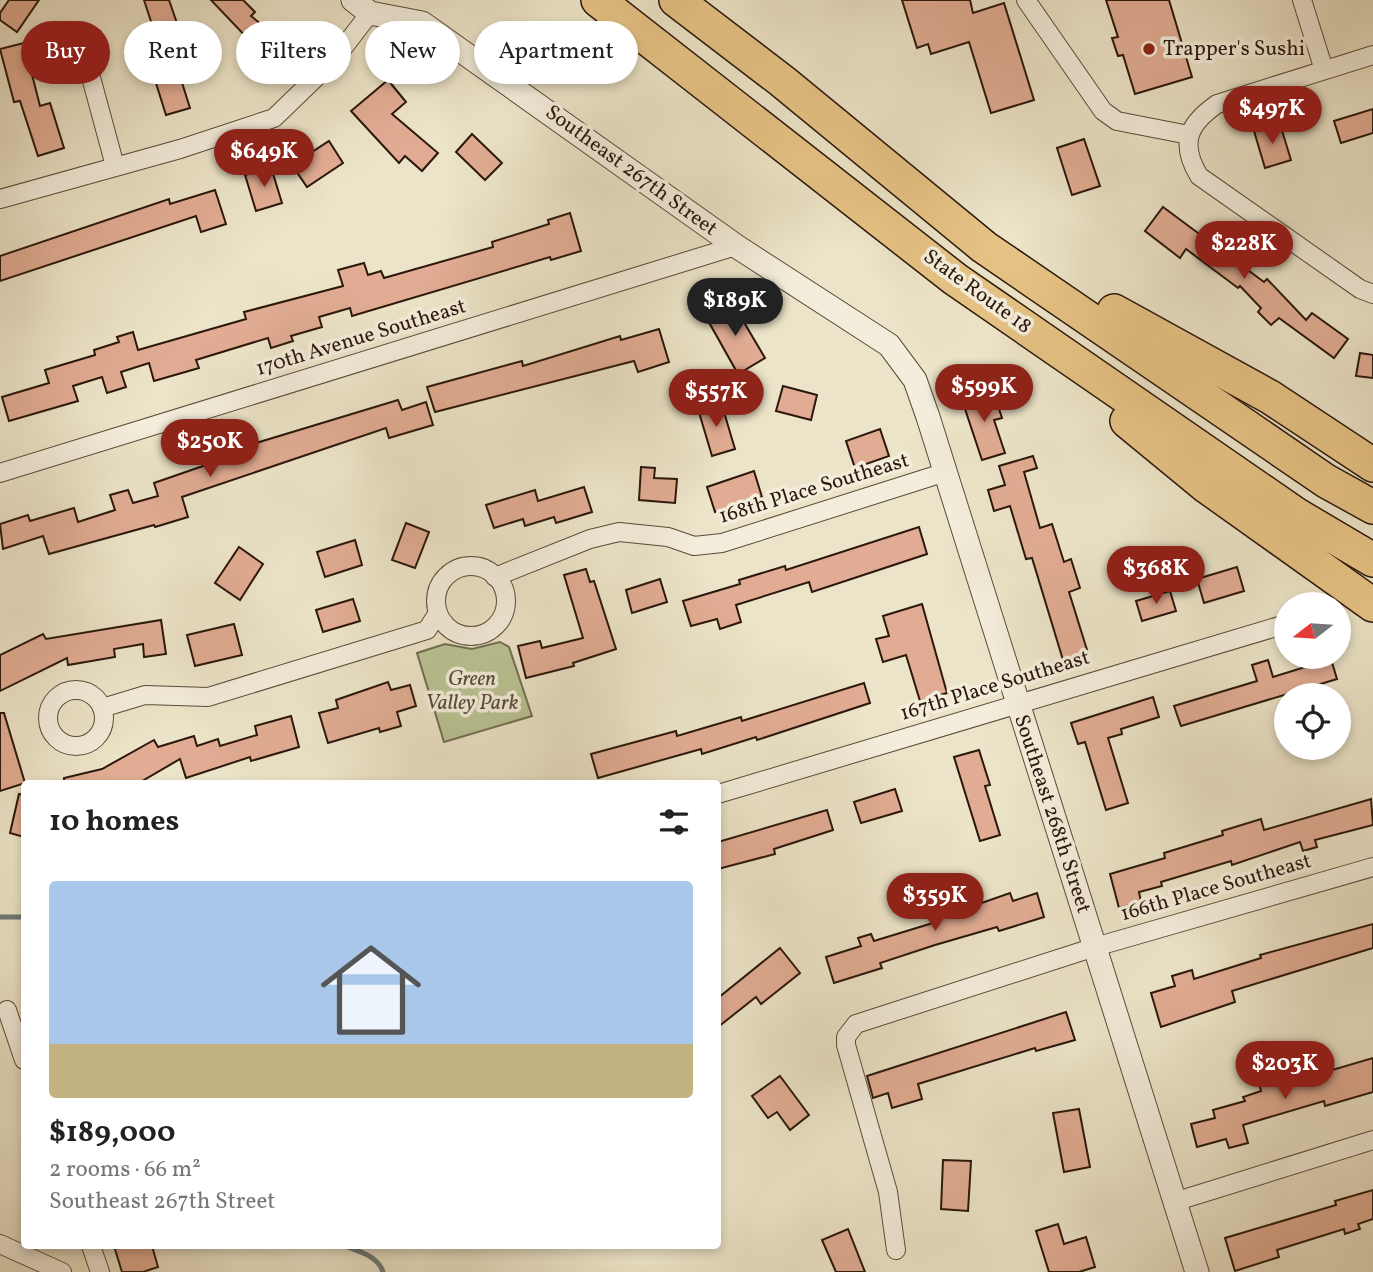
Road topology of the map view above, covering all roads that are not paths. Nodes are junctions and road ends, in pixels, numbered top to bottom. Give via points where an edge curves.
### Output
1 (598, 0) edge
2 (676, 0) edge
3 (690, 0) edge
4 (1027, 0) edge
5 (1302, 0) edge
6 (361, 6) edge
7 (1373, 55) edge
8 (1324, 70) junction
9 (93, 84) edge
10 (1189, 135) junction
11 (115, 166) junction
12 (0, 199) edge
13 (736, 246) junction
14 (955, 279) junction
15 (1373, 294) edge
16 (902, 359) joint
17 (1373, 465) edge
18 (946, 472) junction
19 (0, 473) edge
20 (1373, 507) edge
21 (1373, 560) edge
22 (495, 577) junction
23 (1373, 605) edge
24 (438, 613) junction
25 (1274, 627) edge
26 (1016, 702) junction
27 (102, 708) dead end
28 (721, 793) edge
29 (1373, 867) edge
30 (1095, 947) junction
31 (7, 1010) dead end
32 (21, 1050) edge
33 (1373, 1140) edge
34 (1174, 1202) junction
35 (0, 1244) edge
36 (92, 1249) edge
37 (896, 1250) dead end
38 (62, 1272) edge
39 (100, 1272) edge
40 (1197, 1272) edge

1 - 14 highway, State Route 18
2 - 20 highway, State Route 18 via 782,80 984,247 1326,481
3 - 17 highway via 828,89 938,184 1128,321 1270,397
4 - 10 street via 1103,111 1117,121
5 - 8 street
6 - 11 street via 333,61 274,118
6 - 13 street, Southeast 267th Street via 422,23
7 - 8 street
8 - 10 street via 1217,104 1198,118
9 - 11 street
10 - 15 street via 1192,164 1199,176
11 - 12 street
13 - 16 street, Southeast 267th Street via 865,328
13 - 19 street, 170th Avenue Southeast
14 - 21 highway, State Route 18 via 1297,515
14 - 23 highway via 1206,486
16 - 18 street, Southeast 268th Street via 915,380
18 - 22 street, 168th Place Southeast via 722,543 694,546 668,537 619,532 590,538
18 - 26 street, Southeast 268th Street
22 - 24 street via 475,567 452,572 438,590
22 - 24 street via 505,597 501,619 494,627 473,636 462,635 452,631
24 - 27 street via 427,630 248,686 208,697 145,695
25 - 26 street, 167th Place Southeast
26 - 28 street, 167th Place Southeast
26 - 30 street, Southeast 268th Street
29 - 30 street, 166th Place Southeast
30 - 34 street, Southeast 268th Street
30 - 37 street, 166th Place Southeast via 856,1024 846,1037 888,1192
31 - 32 street
33 - 34 street
34 - 40 street, Southeast 268th Street
35 - 38 street
36 - 39 street

